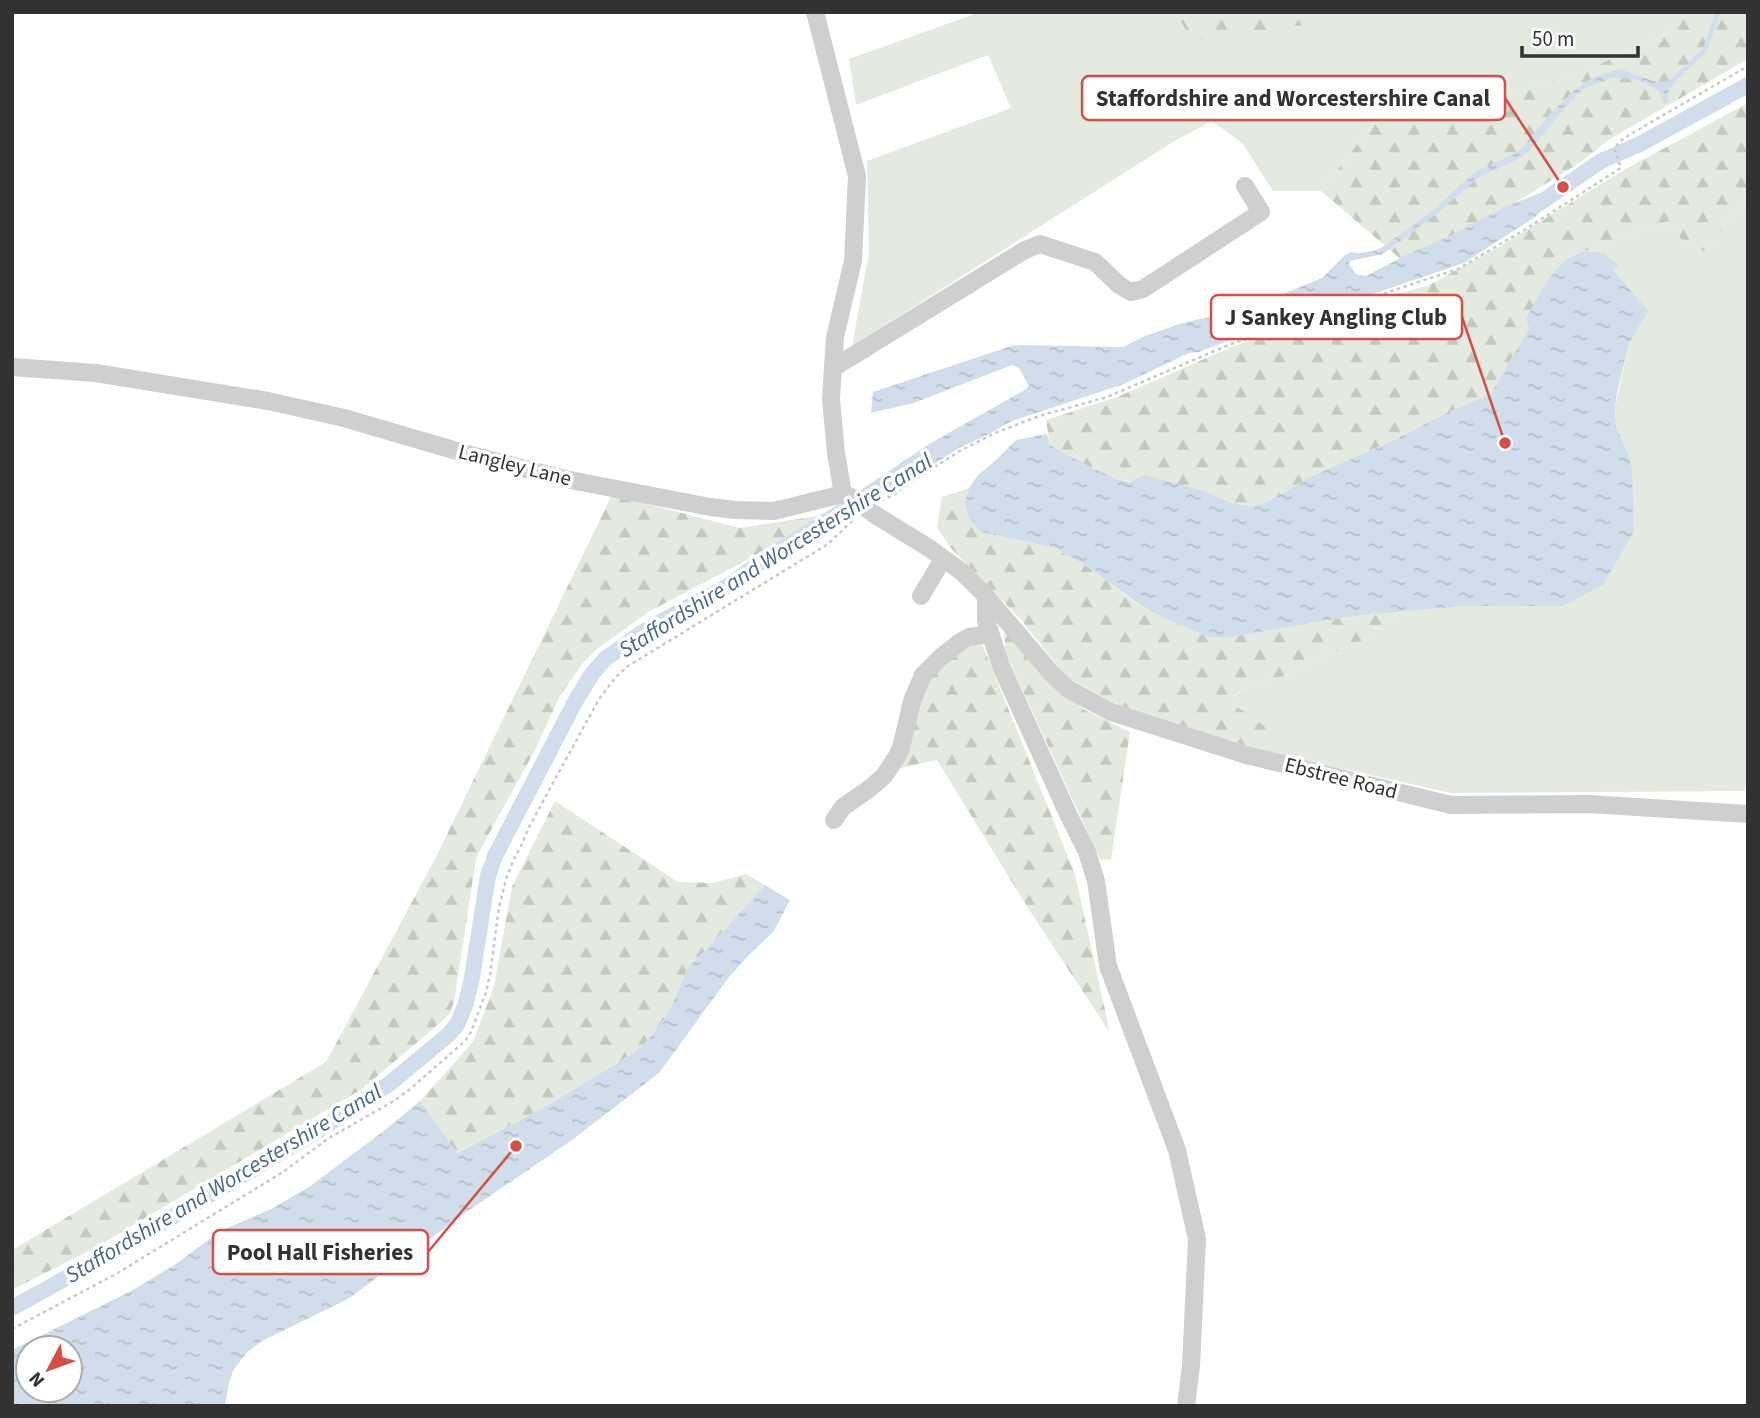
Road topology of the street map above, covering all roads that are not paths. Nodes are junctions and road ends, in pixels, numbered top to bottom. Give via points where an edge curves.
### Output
1 (815, 12) edge
2 (1245, 186) dead end
3 (12, 367) edge
4 (833, 368) junction
5 (846, 495) junction
6 (943, 559) junction
7 (921, 596) dead end
8 (986, 598) junction
9 (990, 634) junction
10 (1748, 814) edge
11 (834, 820) dead end
12 (1186, 1406) edge

1 - 4 street via 857,176 853,261 835,337
2 - 4 street via 1261,212 1143,289 1131,292 1095,262 1040,244
3 - 5 street, Langley Lane via 96,373 268,401 565,479 710,507 774,511
4 - 5 street via 836,453
5 - 6 street, bridge via 876,508
6 - 7 street
6 - 8 street
8 - 9 street
8 - 10 street, Ebstree Road via 1068,689 1111,712 1246,755 1451,806 1589,804
9 - 11 street via 969,636 923,676 896,758 884,776 843,807
9 - 12 street via 1000,666 1087,852 1096,881 1108,966 1177,1150 1197,1239

